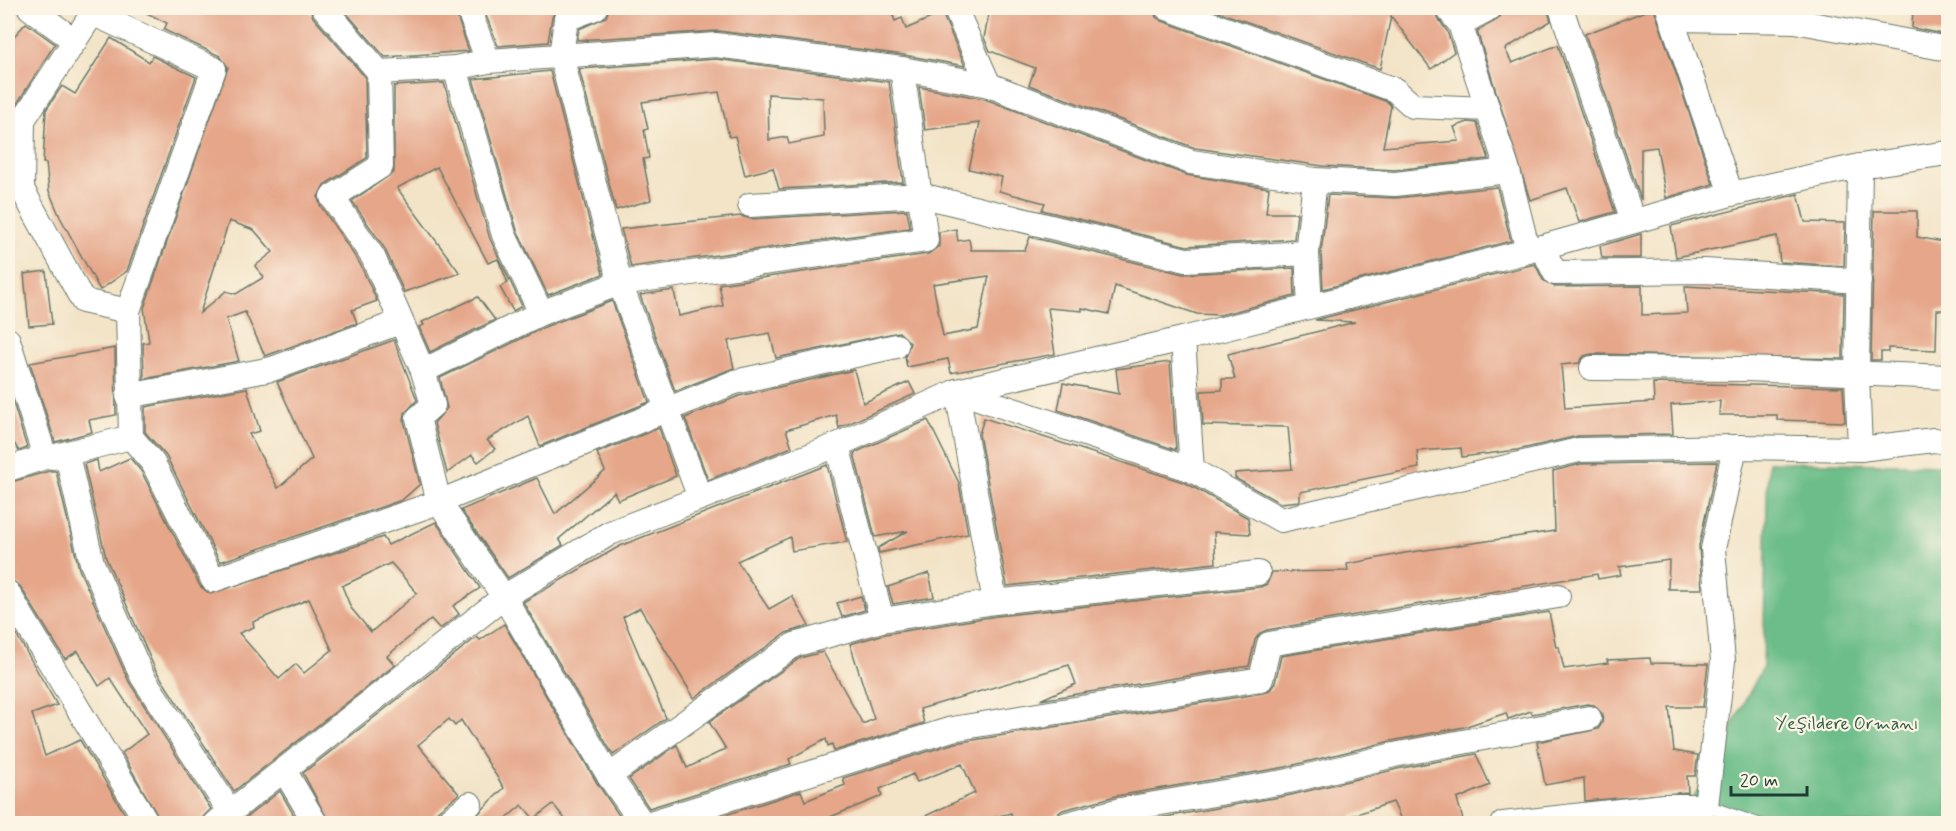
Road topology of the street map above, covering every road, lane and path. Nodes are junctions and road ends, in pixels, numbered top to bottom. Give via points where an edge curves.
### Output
1 (30, 8) edge
2 (324, 8) edge
3 (468, 8) edge
4 (595, 8) edge
5 (955, 8) edge
6 (1167, 8) edge
7 (1490, 8) edge
8 (1561, 8) edge
9 (94, 10) edge
10 (1670, 13) edge
11 (1454, 16) edge
12 (75, 41) junction
13 (1948, 49) edge
14 (561, 56) junction
15 (488, 61) junction
16 (454, 68) junction
17 (902, 69) junction
18 (379, 72) junction
19 (989, 85) junction
20 (1488, 109) junction
21 (1948, 153) edge
22 (1860, 166) junction
23 (1508, 171) junction
24 (1315, 180) junction
25 (15, 186) edge
26 (1731, 194) junction
27 (920, 195) junction
28 (750, 205) dead end
29 (1633, 221) junction
30 (1535, 249) junction
31 (1307, 253) junction
32 (1858, 281) junction
33 (620, 283) junction
34 (1310, 306) junction
35 (128, 311) junction
36 (542, 313) junction
37 (400, 322) junction
38 (1183, 339) junction
39 (8, 340) edge
40 (896, 346) dead end
41 (1592, 368) dead end
42 (423, 371) junction
43 (1857, 375) junction
44 (1948, 377) edge
45 (957, 391) junction
46 (128, 396) junction
47 (666, 408) junction
48 (131, 437) junction
49 (1948, 442) edge
50 (837, 445) junction
51 (1735, 447) junction
52 (1860, 449) junction
53 (56, 456) junction
54 (8, 469) edge
55 (1192, 470) junction
56 (700, 498) junction
57 (439, 502) junction
58 (1258, 573) dead end
59 (8, 593) edge
60 (1558, 596) dead end
61 (504, 597) junction
62 (995, 602) junction
63 (882, 620) junction
64 (1589, 718) dead end
65 (284, 770) junction
66 (609, 776) junction
67 (470, 804) dead end
68 (1706, 806) junction
69 (1663, 815) edge
70 (223, 818) edge
71 (1506, 823) edge
72 (148, 824) edge
73 (316, 824) edge
74 (444, 824) edge
75 (645, 824) edge
76 (1067, 824) edge
77 (1758, 824) edge

1 - 12 street
2 - 18 street
3 - 15 street
4 - 14 street via 566,18
5 - 19 street
6 - 20 street via 1395,90 1413,105
7 - 11 street
8 - 29 street
9 - 12 street
9 - 35 street via 214,69
10 - 13 street via 1795,21
10 - 26 street
11 - 20 street
12 - 25 street via 23,120
14 - 15 street
14 - 17 street via 716,45
14 - 33 street
15 - 16 street
16 - 18 street
16 - 36 street via 504,235
17 - 19 street
17 - 27 street
18 - 37 street via 381,166 332,197 373,257
19 - 24 street via 1191,162
20 - 23 street
21 - 22 street
22 - 26 street
22 - 32 street
23 - 24 street via 1395,184
23 - 30 street
24 - 31 street
25 - 35 street via 83,301
26 - 29 street
27 - 28 street
27 - 31 street via 1186,260
27 - 33 street via 926,240
29 - 30 street
30 - 32 street via 1555,273 1705,271
30 - 34 street
31 - 34 street
32 - 43 street
33 - 36 street
33 - 47 street
34 - 38 street
35 - 46 street
36 - 42 street
37 - 42 street
37 - 46 street via 272,369
38 - 45 street
38 - 55 street
39 - 53 street
40 - 47 street via 735,382
41 - 43 street via 1746,369
42 - 57 street via 433,405 418,418
43 - 44 street
43 - 52 street
45 - 50 street
45 - 55 street
45 - 62 street
46 - 48 street
47 - 56 street
47 - 57 street
48 - 53 street
48 - 57 street via 153,463 213,580
49 - 52 street via 1934,440
50 - 56 street
50 - 63 street
51 - 52 street
51 - 55 street via 1579,450 1281,520
51 - 68 street via 1713,549 1723,661
53 - 54 street
53 - 70 street via 92,563 142,676
56 - 61 street via 610,533
57 - 61 street
58 - 62 street
59 - 72 street
60 - 75 street via 1269,644 1261,679 952,729
61 - 65 street
61 - 66 street
62 - 63 street
63 - 66 street via 794,645
64 - 76 street via 1394,755 1289,782 1120,810
65 - 70 street
65 - 73 street
66 - 75 street
67 - 74 street
68 - 69 street
68 - 77 lane
69 - 71 street

